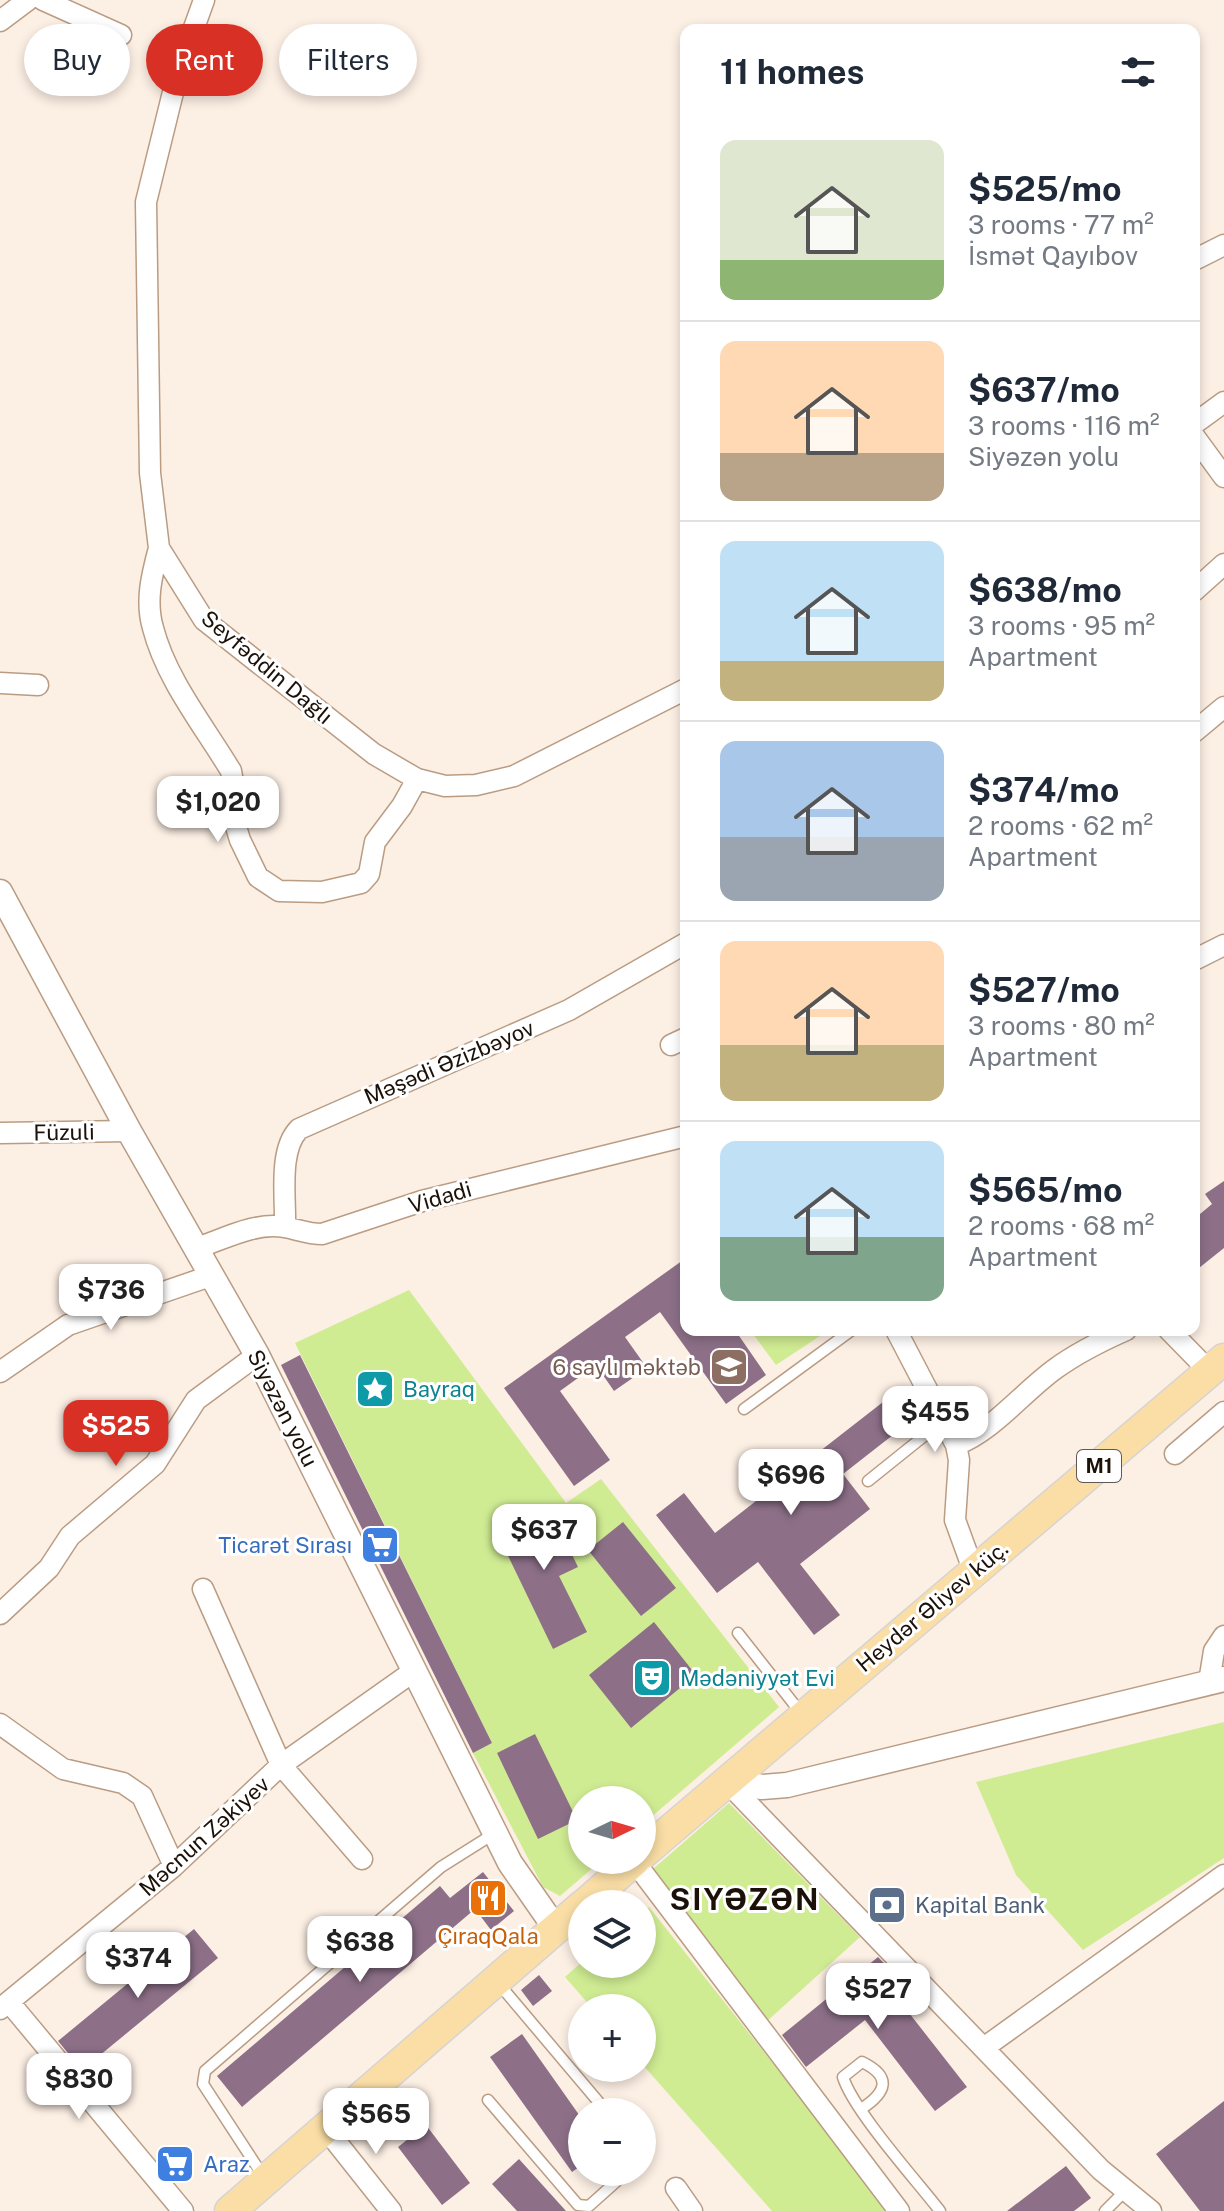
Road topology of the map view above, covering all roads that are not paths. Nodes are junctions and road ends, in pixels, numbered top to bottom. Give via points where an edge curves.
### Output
1 (28, 0) edge
2 (43, 0) edge
3 (204, 0) edge
4 (0, 21) edge
5 (96, 24) edge
6 (1224, 245) edge
7 (1200, 257) edge
8 (1224, 402) edge
9 (1200, 420) edge
10 (1200, 444) edge
11 (1224, 477) edge
12 (159, 548) junction
13 (1224, 564) edge
14 (1200, 586) edge
15 (0, 683) edge
16 (38, 685) dead end
17 (680, 692) edge
18 (1224, 707) edge
19 (1200, 727) edge
20 (417, 779) junction
21 (0, 892) edge
22 (1224, 945) edge
23 (680, 946) edge
24 (1200, 957) edge
25 (129, 1131) junction
26 (0, 1133) edge
27 (680, 1137) edge
28 (285, 1227) junction
29 (197, 1248) junction
30 (213, 1275) junction
31 (844, 1336) edge
32 (899, 1336) edge
33 (1112, 1336) edge
34 (1177, 1336) edge
35 (257, 1355) junction
36 (1217, 1366) edge
37 (0, 1372) edge
38 (744, 1409) dead end
39 (1224, 1412) edge
40 (944, 1420) junction
41 (956, 1445) junction
42 (1175, 1454) dead end
43 (868, 1481) dead end
44 (974, 1572) junction
45 (203, 1589) dead end
46 (0, 1614) edge
47 (738, 1633) dead end
48 (1224, 1636) edge
49 (414, 1671) junction
50 (1217, 1680) edge
51 (802, 1715) junction
52 (0, 1724) edge
53 (281, 1765) junction
54 (727, 1782) junction
55 (495, 1833) junction
56 (656, 1843) edge
57 (362, 1859) dead end
58 (174, 1866) junction
59 (619, 1874) edge
60 (648, 1874) edge
61 (1224, 1875) edge
62 (601, 1890) edge
63 (568, 1918) edge
64 (556, 1929) junction
65 (498, 1982) junction
66 (4, 2006) edge
67 (985, 2047) junction
68 (595, 2098) edge
69 (488, 2100) dead end
70 (861, 2109) junction
71 (326, 2129) junction
72 (266, 2180) junction
73 (611, 2186) edge
74 (676, 2188) dead end
75 (1125, 2191) junction
76 (183, 2211) edge
77 (230, 2211) edge
78 (391, 2211) edge
79 (692, 2211) edge
80 (899, 2211) edge
81 (940, 2211) edge
82 (1105, 2211) edge
83 (1151, 2211) edge

1 - 4 street
2 - 5 street
3 - 12 street, Seyfəddin Dağlı via 178,72 146,202 150,473
6 - 7 street
8 - 9 street
10 - 11 street
12 - 20 street, Seyfəddin Dağlı via 204,620 362,745
12 - 20 street via 149,592 152,627 171,671 231,771 230,807 258,877 279,891 322,892 361,883 369,874 375,842
13 - 14 street
15 - 16 street
17 - 20 street, Seyfəddin Dağlı via 514,776 445,786
18 - 19 street
21 - 25 street, Siyəzən yolu
22 - 24 street
23 - 28 street, Məşədi Əzizbəyov via 569,1010 299,1129 287,1154
25 - 26 street, Füzuli
25 - 29 street, Siyəzən yolu
27 - 28 street, Vidadi via 422,1201 322,1234
28 - 29 street, Vidadi via 256,1228
29 - 30 street, Siyəzən yolu
30 - 35 street, Siyəzən yolu
30 - 37 street via 68,1325
31 - 38 lane
32 - 40 street
33 - 41 street via 1055,1370 980,1432
34 - 36 street
35 - 46 street via 196,1400 155,1464 70,1536 49,1568
35 - 49 street, Siyəzən yolu
36 - 44 main road, Heydər Əliyev küç. / M1
39 - 42 street
40 - 41 street
40 - 43 lane
41 - 44 street via 955,1520
44 - 51 main road, Heydər Əliyev küç. / M1
45 - 53 street
47 - 51 lane
48 - 50 street via 1214,1651
49 - 53 street, Məcnun Zəkiyev
49 - 55 street, Siyəzən yolu
50 - 54 street via 787,1785
51 - 54 main road, Heydər Əliyev küç. / M1
52 - 58 street via 63,1769 123,1783 142,1796
53 - 57 street
53 - 58 street, Məcnun Zəkiyev
54 - 56 main road, Heydər Əliyev küç. / M1
54 - 67 street
55 - 64 street, Siyəzən yolu
55 - 72 lane via 441,1867 205,2071 203,2084
58 - 66 street, Məcnun Zəkiyev
59 - 62 main road, Heydər Əliyev küç. / M1
60 - 80 street
61 - 67 street
63 - 64 main road, Heydər Əliyev küç. / M1
64 - 65 main road, Heydər Əliyev küç. / M1
65 - 68 lane
65 - 71 main road, Heydər Əliyev küç. / M1
66 - 76 street
67 - 75 street
69 - 73 lane via 578,2205 589,2206
70 - 70 lane via 843,2077 862,2062 874,2068 883,2088
70 - 81 lane
71 - 72 main road, Heydər Əliyev küç. / M1
71 - 78 street
72 - 77 main road, Heydər Əliyev küç. / M1
74 - 79 street
75 - 82 lane
75 - 83 street

